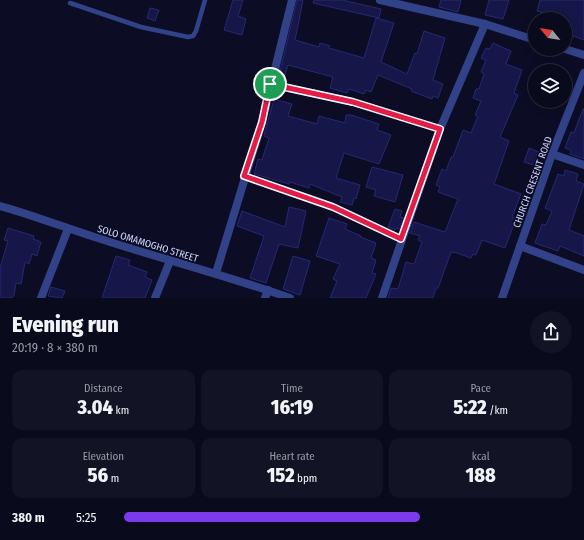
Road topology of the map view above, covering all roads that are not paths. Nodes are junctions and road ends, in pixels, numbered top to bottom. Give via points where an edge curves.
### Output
1 (205, 0) edge
2 (292, 0) edge
3 (380, 0) edge
4 (70, 3) dead end
5 (486, 24) junction
6 (528, 38) edge
7 (572, 51) edge
8 (584, 55) edge
9 (584, 73) edge
10 (270, 84) junction
11 (440, 129) junction
12 (552, 154) junction
13 (584, 165) edge
14 (244, 176) junction
15 (0, 206) edge
16 (68, 229) junction
17 (401, 239) junction
18 (520, 246) junction
19 (170, 261) junction
20 (584, 270) edge
21 (216, 273) junction
22 (267, 294) edge
23 (41, 298) edge
24 (155, 298) edge
25 (290, 298) edge
26 (382, 298) edge
27 (502, 298) edge

1 - 4 lane via 196,31 193,36 188,37 141,27
2 - 10 street
3 - 5 street
5 - 6 street
5 - 11 street
7 - 8 street
9 - 12 street, CHURCH CRESENT ROAD
10 - 11 street via 353,102
10 - 14 street via 262,122
11 - 17 street
12 - 13 street
12 - 18 street, CHURCH CRESENT ROAD
14 - 17 street via 333,207
14 - 21 street
15 - 16 street, SOLO OMAMOGHO STREET
16 - 19 street, SOLO OMAMOGHO STREET
16 - 23 street
17 - 26 street
18 - 20 street
18 - 27 street, CHURCH CRESENT ROAD
19 - 21 street, SOLO OMAMOGHO STREET
19 - 24 street
21 - 22 street, SOLO OMAMOGHO STREET
22 - 25 street, SOLO OMAMOGHO STREET

